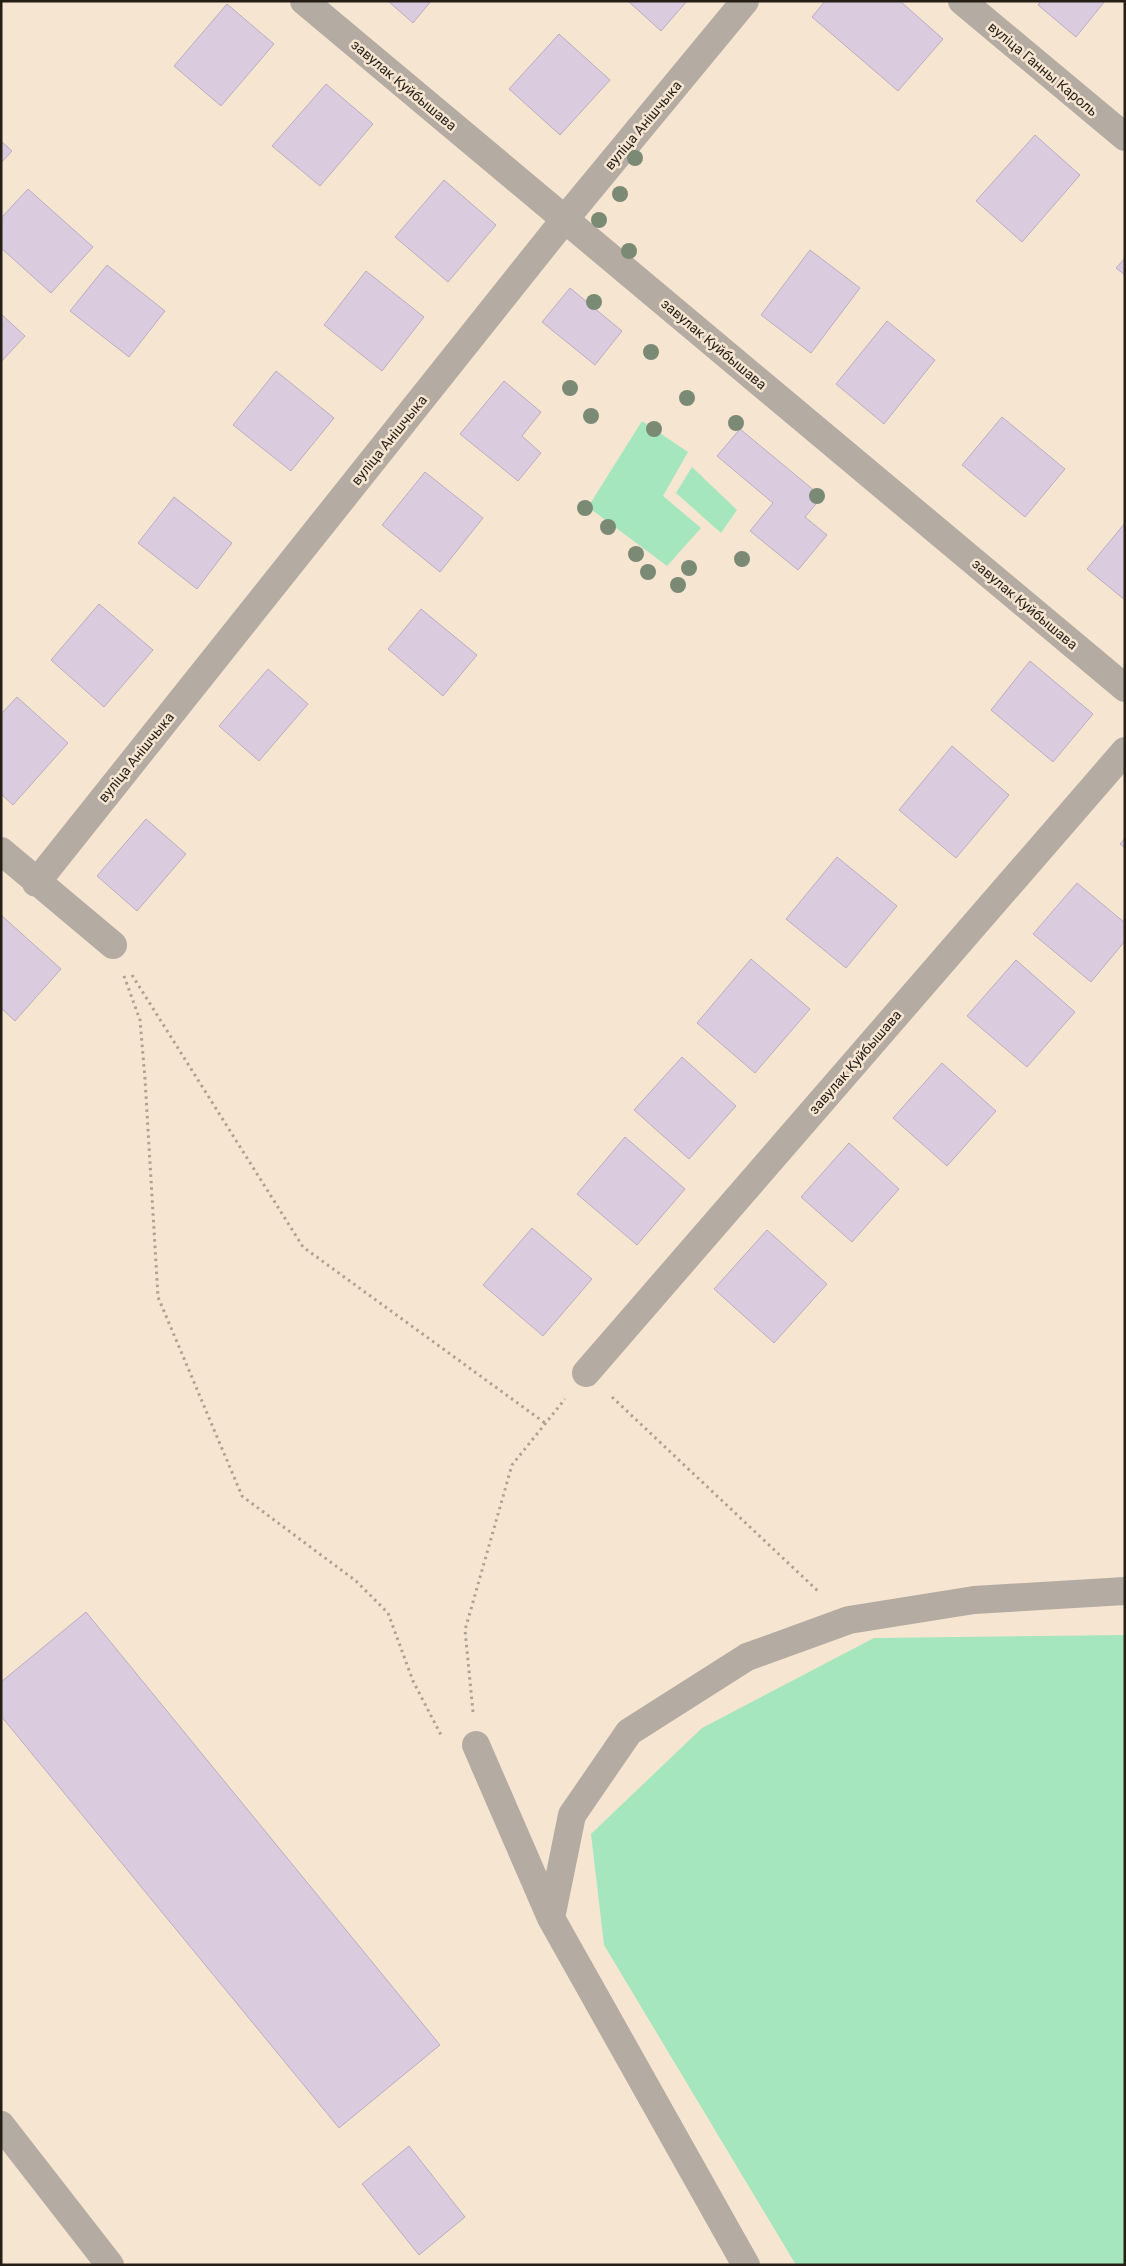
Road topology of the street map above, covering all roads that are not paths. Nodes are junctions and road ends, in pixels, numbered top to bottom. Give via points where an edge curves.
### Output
1 (304, 1) edge
2 (745, 1) edge
3 (962, 1) edge
4 (1125, 136) edge
5 (565, 219) junction
6 (1125, 688) edge
7 (1125, 751) edge
8 (1, 851) edge
9 (36, 883) junction
10 (113, 945) road end
11 (586, 1373) road end
12 (1125, 1591) edge
13 (476, 1745) road end
14 (551, 1918) junction
15 (1, 2125) edge
16 (110, 2265) edge
17 (746, 2265) edge

1 - 5 street, завулак Куйбышава
2 - 5 street, вуліца Анішчыка
3 - 4 street, вуліца Ганны Кароль
5 - 6 street, завулак Куйбышава
5 - 9 street, вуліца Анішчыка
7 - 11 street, завулак Куйбышава
8 - 9 street
9 - 10 street
12 - 14 street via 974,1600 849,1620 746,1657 629,1732 572,1815
13 - 14 street
14 - 17 street
15 - 16 street

